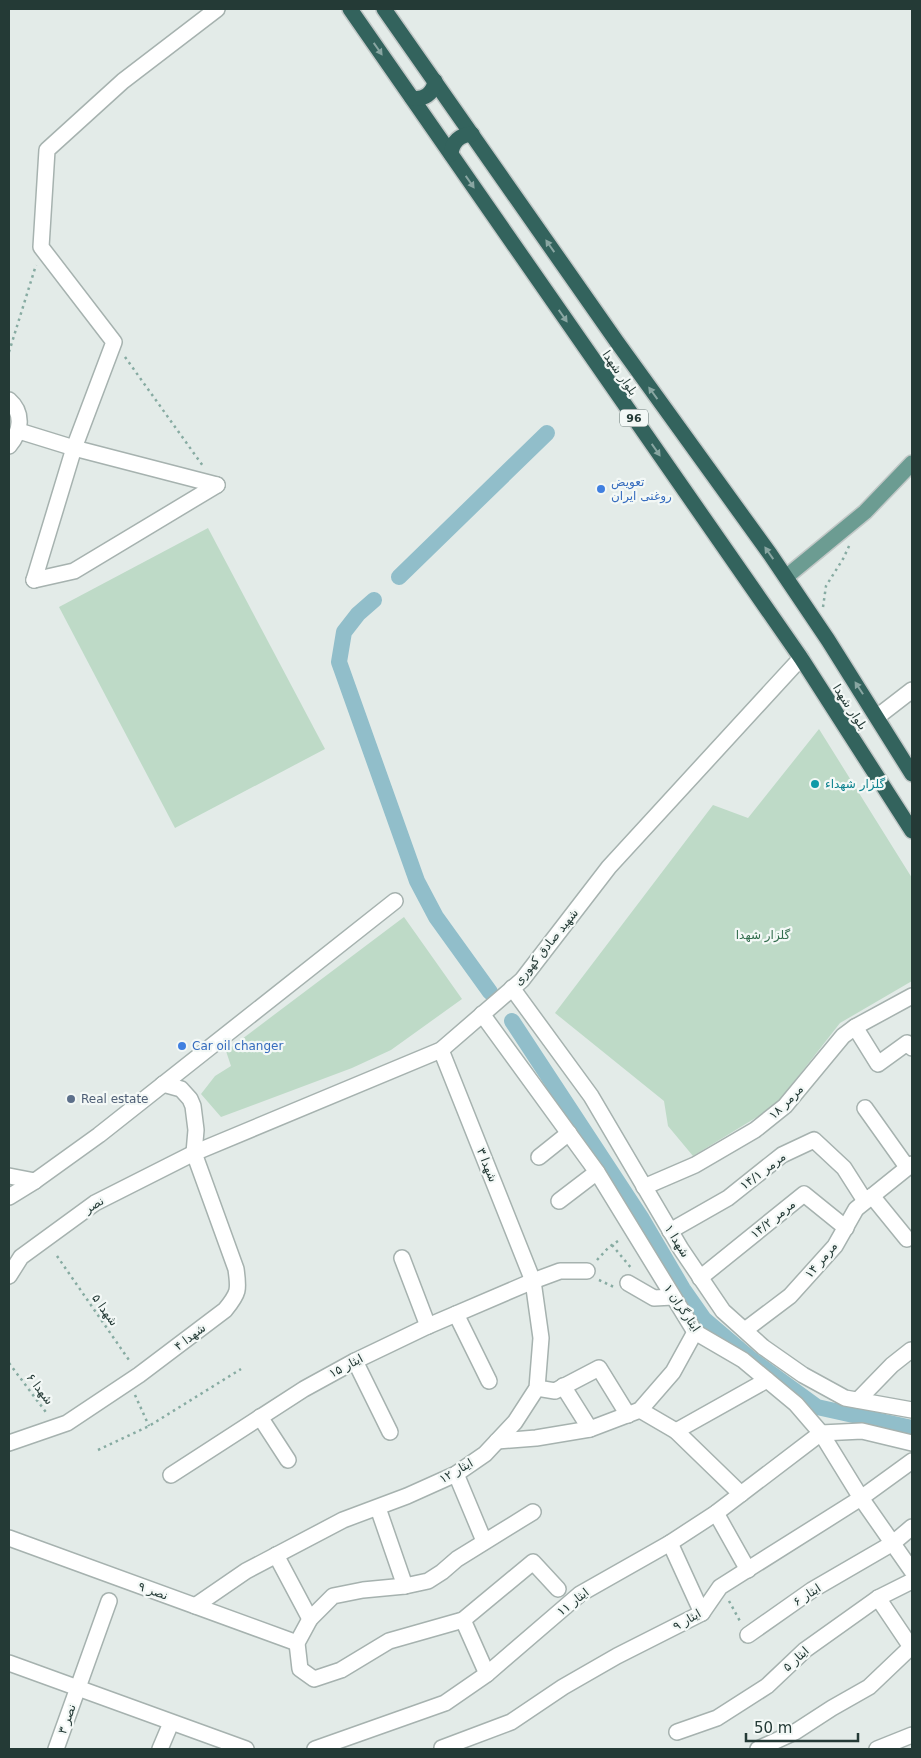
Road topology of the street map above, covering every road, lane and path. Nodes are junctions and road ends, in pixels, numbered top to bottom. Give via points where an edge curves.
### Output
1 (218, 9) edge
2 (350, 9) edge
3 (384, 9) edge
4 (434, 81) junction
5 (412, 98) junction
6 (472, 134) junction
7 (451, 154) junction
8 (41, 247) junction
9 (114, 342) junction
10 (9, 352) edge
11 (9, 400) edge
12 (18, 431) junction
13 (9, 446) edge
14 (74, 448) junction
15 (912, 463) edge
16 (216, 484) junction
17 (850, 543) dead end
18 (786, 577) junction
19 (823, 611) dead end
20 (801, 658) junction
21 (912, 690) edge
22 (877, 717) junction
23 (912, 774) edge
24 (912, 831) edge
25 (396, 901) dead end
26 (512, 988) junction
27 (912, 996) edge
28 (482, 1014) junction
29 (855, 1027) junction
30 (912, 1048) edge
31 (441, 1050) junction
32 (163, 1084) junction
33 (865, 1108) dead end
34 (570, 1133) junction
35 (194, 1153) junction
36 (539, 1157) dead end
37 (910, 1166) edge
38 (597, 1172) junction
39 (9, 1176) edge
40 (35, 1181) junction
41 (644, 1187) junction
42 (9, 1197) edge
43 (869, 1199) junction
44 (559, 1201) dead end
45 (846, 1228) junction
46 (633, 1231) junction
47 (670, 1231) junction
48 (907, 1239) dead end
49 (57, 1256) dead end
50 (402, 1258) dead end
51 (587, 1271) joint
52 (9, 1276) edge
53 (700, 1278) junction
54 (533, 1280) junction
55 (628, 1283) dead end
56 (674, 1297) junction
57 (456, 1314) junction
58 (428, 1326) junction
59 (745, 1330) junction
60 (695, 1332) junction
61 (912, 1351) edge
62 (355, 1361) junction
63 (9, 1363) edge
64 (241, 1369) dead end
65 (134, 1378) junction
66 (767, 1380) junction
67 (489, 1381) dead end
68 (564, 1386) junction
69 (537, 1388) junction
70 (858, 1400) junction
71 (912, 1410) edge
72 (634, 1412) junction
73 (260, 1417) junction
74 (57, 1426) junction
75 (149, 1426) junction
76 (590, 1428) junction
77 (390, 1432) dead end
78 (676, 1432) junction
79 (821, 1433) junction
80 (497, 1441) junction
81 (9, 1443) edge
82 (912, 1443) edge
83 (98, 1450) dead end
84 (288, 1460) dead end
85 (912, 1461) edge
86 (456, 1474) junction
87 (171, 1475) dead end
88 (741, 1494) junction
89 (861, 1498) junction
90 (378, 1508) junction
91 (533, 1512) dead end
92 (716, 1513) junction
93 (912, 1527) edge
94 (9, 1538) edge
95 (484, 1541) junction
96 (893, 1543) junction
97 (670, 1544) junction
98 (276, 1554) junction
99 (748, 1570) junction
100 (912, 1571) edge
101 (912, 1581) edge
102 (405, 1586) junction
103 (720, 1587) junction
104 (558, 1588) dead end
105 (878, 1598) junction
106 (108, 1601) dead end
107 (195, 1606) junction
108 (702, 1613) junction
109 (310, 1618) junction
110 (463, 1620) junction
111 (748, 1635) joint
112 (297, 1643) junction
113 (911, 1647) edge
114 (9, 1663) edge
115 (487, 1674) junction
116 (78, 1689) junction
117 (171, 1723) junction
118 (677, 1732) dead end
119 (912, 1735) edge
120 (442, 1748) edge
121 (56, 1749) edge
122 (160, 1749) edge
123 (246, 1749) edge
124 (315, 1749) edge
125 (758, 1749) edge
126 (878, 1749) edge

1 - 8 street via 122,81 47,150
2 -> 5 highway, بلوار شهدا / 96
3 - 4 highway, بلوار شهدا / 96
4 - 5 highway via 429,94
4 - 6 highway, بلوار شهدا / 96
5 - 7 highway, بلوار شهدا / 96
6 - 7 highway via 456,140
18 -> 6 highway, بلوار شهدا / 96
7 -> 20 highway, بلوار شهدا / 96
8 - 9 street
8 - 10 path
9 - 14 street
9 - 16 path
11 - 12 street via 18,412
12 - 13 street
12 - 14 street
14 - 16 street
14 - 16 street via 34,580 74,571
15 - 18 main road via 865,512
17 - 19 path via 826,586
22 -> 18 highway, بلوار شهدا / 96
20 - 24 highway, بلوار شهدا / 96
20 - 26 street, شهید صادق کهوری via 609,867 522,980
21 - 22 street
22 - 23 highway, بلوار شهدا / 96
25 - 32 street
26 - 28 street, شهید صادق کهوری
26 - 41 street, شهدا ۱ via 591,1096
27 - 29 street, مرمر ۱۸
28 - 31 street, شهید صادق کهوری
28 - 34 street, ایثارگران ۱
29 - 30 street via 878,1064 907,1043
29 - 41 street, مرمر ۱۸ via 843,1036 785,1106 755,1130 695,1165
31 - 35 street, شهید صادق کهوری
31 - 54 street, شهدا ۳
32 - 35 street via 180,1089 194,1106
32 - 40 street
33 - 37 street
34 - 36 street
34 - 38 street, ایثارگران ۱
35 - 52 street, نصر via 95,1203 21,1257
35 - 65 street, شهدا ۴ via 236,1269 239,1288 225,1310
37 - 43 street, مرمر ۱۴
38 - 44 street
38 - 46 street, ایثارگران ۱
39 - 40 street
40 - 42 street
41 - 47 street, شهدا ۱
43 - 45 street, مرمر ۱۴ via 856,1209
43 - 47 street, مرمر ۱۴/۱ via 844,1168 814,1140 782,1155 728,1198
43 - 48 street
45 - 53 street, مرمر ۱۴/۲ via 804,1194
45 - 59 street, مرمر ۱۴ via 836,1246 790,1296
46 - 51 path via 609,1247
46 - 56 street, ایثارگران ۱
47 - 53 street, شهدا ۱
49 - 65 path, شهدا ۵
50 - 58 street
51 - 54 street, ایثار ۱۵ via 560,1271
53 - 59 street, شهدا ۱ via 723,1311
54 - 57 street, ایثار ۱۵
54 - 69 street, شهدا ۳ via 541,1338
55 - 56 street via 654,1298
56 - 60 street, ایثارگران ۱
57 - 58 street, ایثار ۱۵
57 - 67 street
58 - 62 street, ایثار ۱۵
59 - 70 street, شهدا ۱ via 803,1375 845,1398
60 - 66 street, ایثارگران ۱ via 743,1360
60 - 72 street via 674,1372
61 - 70 street via 892,1365
62 - 73 street, ایثار ۱۵
62 - 77 street
63 - 74 path, شهدا ۶
64 - 75 path
65 - 74 street, شهدا ۴ via 67,1423
65 - 75 path, شهدا ۵
66 - 78 street
66 - 79 street, ایثارگران ۱ via 796,1404
68 - 69 street via 555,1391
68 - 72 street via 599,1368
68 - 76 street
69 - 80 street, ایثار ۱۲ via 516,1422
70 - 71 street, شهدا ۱
72 - 76 street
72 - 78 street
73 - 84 street
73 - 87 street, ایثار ۱۵
74 - 81 street, شهدا ۴
75 - 83 path
76 - 80 street
78 - 88 street
79 - 82 street via 862,1431
79 - 88 street, ایثار ۱۱
79 - 89 street, ایثارگران ۱
80 - 86 street, ایثار ۱۲ via 485,1454
85 - 89 street, ایثار ۹
86 - 90 street, ایثار ۱۲
86 - 95 street
88 - 92 street, ایثار ۱۱
89 - 96 street, ایثارگران ۱
89 - 99 street, ایثار ۹
90 - 98 street, ایثار ۱۲ via 343,1520
90 - 102 street
91 - 95 street
92 - 97 street, ایثار ۱۱
92 - 99 street
93 - 96 street, ایثار ۶
94 - 107 street, نصر ۹
95 - 102 street via 428,1581
96 - 100 street, ایثارگران ۱
96 - 111 street, ایثار ۶ via 812,1590
97 - 108 street
97 - 115 street, ایثار ۱۱ via 580,1594
98 - 107 street, ایثار ۱۲
98 - 109 street
99 - 103 street, ایثار ۹
101 - 105 street, ایثار ۵
102 - 109 street via 333,1596
103 - 108 street, ایثار ۹
103 - 111 path
104 - 110 street via 533,1562
105 - 113 street
105 - 118 street, ایثار ۵ via 805,1650 767,1686 717,1718
106 - 116 street, نصر ۳
107 - 112 street, نصر ۹
108 - 120 street, ایثار ۹ via 609,1660 511,1722
109 - 112 street
110 - 112 street via 389,1641 341,1670 314,1679 300,1669
110 - 115 street
113 - 125 street via 869,1687 795,1732
114 - 116 street
115 - 124 street, ایثار ۱۱ via 445,1703
116 - 117 street
116 - 121 street, نصر ۳
117 - 122 street
117 - 123 street
119 - 126 street

